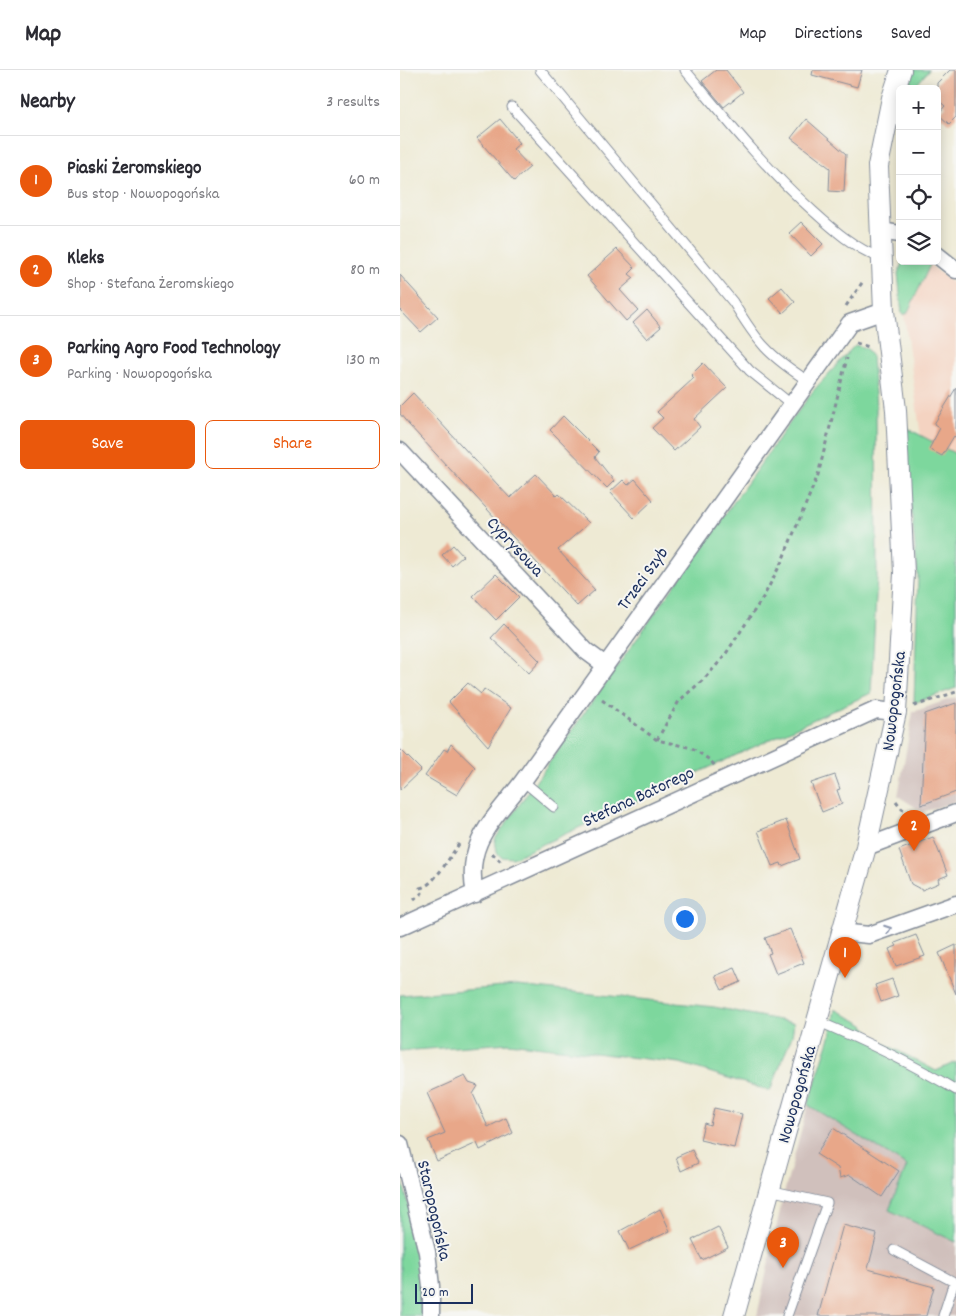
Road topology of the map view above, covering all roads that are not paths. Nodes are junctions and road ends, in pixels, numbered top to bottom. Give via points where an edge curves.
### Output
1 (540, 70) edge
2 (685, 70) edge
3 (901, 70) edge
4 (512, 107) dead end
5 (880, 231) junction
6 (896, 233) edge
7 (881, 258) junction
8 (884, 311) junction
9 (808, 381) junction
10 (791, 404) junction
11 (400, 451) edge
12 (605, 665) junction
13 (896, 712) junction
14 (522, 781) junction
15 (554, 807) dead end
16 (956, 813) edge
17 (866, 847) junction
18 (475, 894) junction
19 (956, 904) edge
20 (400, 927) edge
21 (840, 932) junction
22 (817, 1021) junction
23 (956, 1090) edge
24 (400, 1144) edge
25 (769, 1190) junction
26 (894, 1250) dead end
27 (431, 1316) edge
28 (734, 1316) edge
29 (787, 1316) edge
30 (943, 1316) edge

1 - 9 lane via 733,302 755,338 776,360
2 - 7 lane via 780,181 862,251
3 - 5 street, Nowopogońska via 878,166
4 - 10 lane via 750,371
5 - 6 street
5 - 7 street, Nowopogońska
7 - 8 street, Nowopogońska
8 - 9 street, Trzeci Szyb via 850,323
8 - 13 street, Nowopogońska via 896,410 904,573
9 - 10 street, Trzeci Szyb
10 - 12 street, Trzeci Szyb
11 - 12 street, Cyprysowa via 586,650
12 - 14 street, Trzeci Szyb
13 - 17 street, Nowopogońska
13 - 18 street, Stefana Batorego via 876,710
14 - 15 lane
14 - 18 street, Trzeci Szyb via 477,842 471,875
16 - 17 street
17 - 21 street, Nowopogońska
18 - 20 street, Stefana Batorego
21 -> 19 street via 869,936
21 - 22 street, Nowopogońska
22 - 23 lane via 861,1039
22 - 25 street, Nowopogońska
24 - 27 street, Staropogońska via 427,1252
25 - 28 street, Nowopogońska
25 - 29 lane via 827,1203
26 - 30 lane via 954,1282

